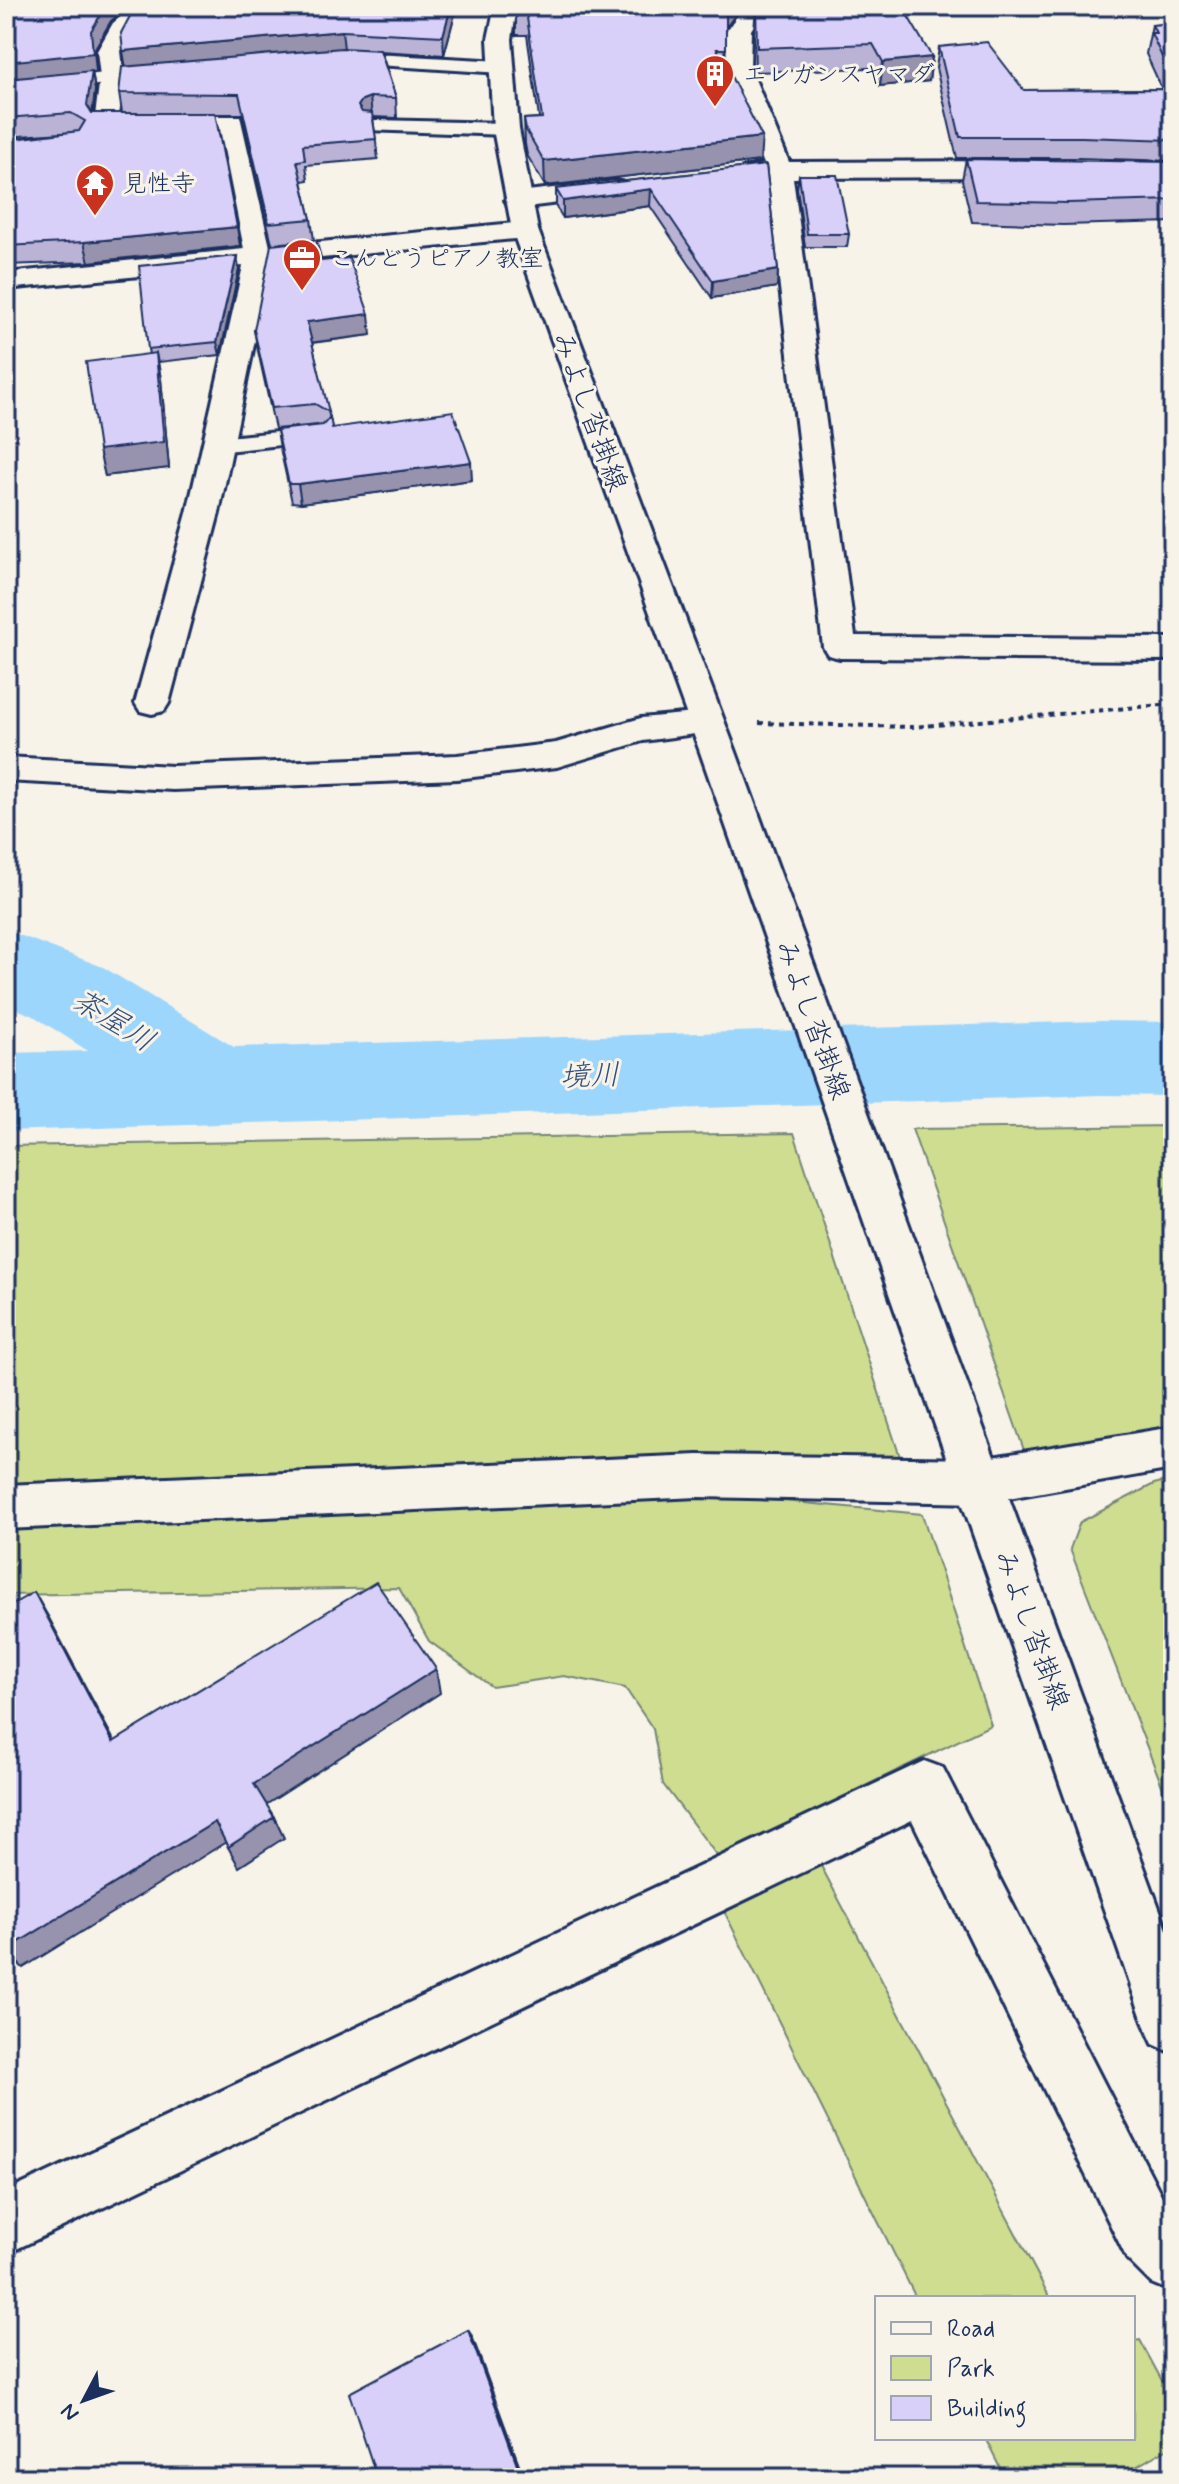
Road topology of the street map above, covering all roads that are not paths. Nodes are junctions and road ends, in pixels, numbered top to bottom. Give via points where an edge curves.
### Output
1 (148, 6) edge
2 (506, 6) edge
3 (755, 6) edge
4 (315, 60) edge
5 (502, 67) junction
6 (160, 75) edge
7 (112, 77) junction
8 (6, 89) edge
9 (373, 126) edge
10 (506, 129) junction
11 (1046, 169) edge
12 (779, 170) junction
13 (733, 175) edge
14 (641, 186) edge
15 (518, 200) junction
16 (525, 230) junction
17 (259, 256) junction
18 (6, 281) edge
19 (317, 435) edge
20 (218, 445) junction
21 (1173, 649) edge
22 (152, 703) dead end
23 (712, 738) junction
24 (6, 769) edge
25 (1173, 1448) edge
26 (980, 1481) junction
27 (6, 1507) edge
28 (1173, 2024) edge
29 (6, 2224) edge
30 (1173, 2261) edge

1 - 7 street via 115,39 109,51
2 - 5 street, みよし沓掛線
3 - 12 street via 739,30 738,67
4 - 5 lane
5 - 10 street, みよし沓掛線
6 - 7 lane
7 - 8 lane
7 - 17 street via 106,124 231,121
9 - 10 lane
10 - 15 street, みよし沓掛線
11 - 12 street
12 - 13 street
12 - 21 street via 840,647
14 - 15 street
15 - 16 street, みよし沓掛線
16 - 17 street
16 - 23 street, みよし沓掛線
17 - 18 street
17 - 20 street
19 - 20 lane
20 - 22 street
23 - 24 street via 641,730 557,755 457,767 173,778
23 - 26 street, みよし沓掛線
25 - 26 street
26 - 27 street via 698,1476
26 - 28 street, みよし沓掛線
29 - 30 street via 924,1787 1149,2237

